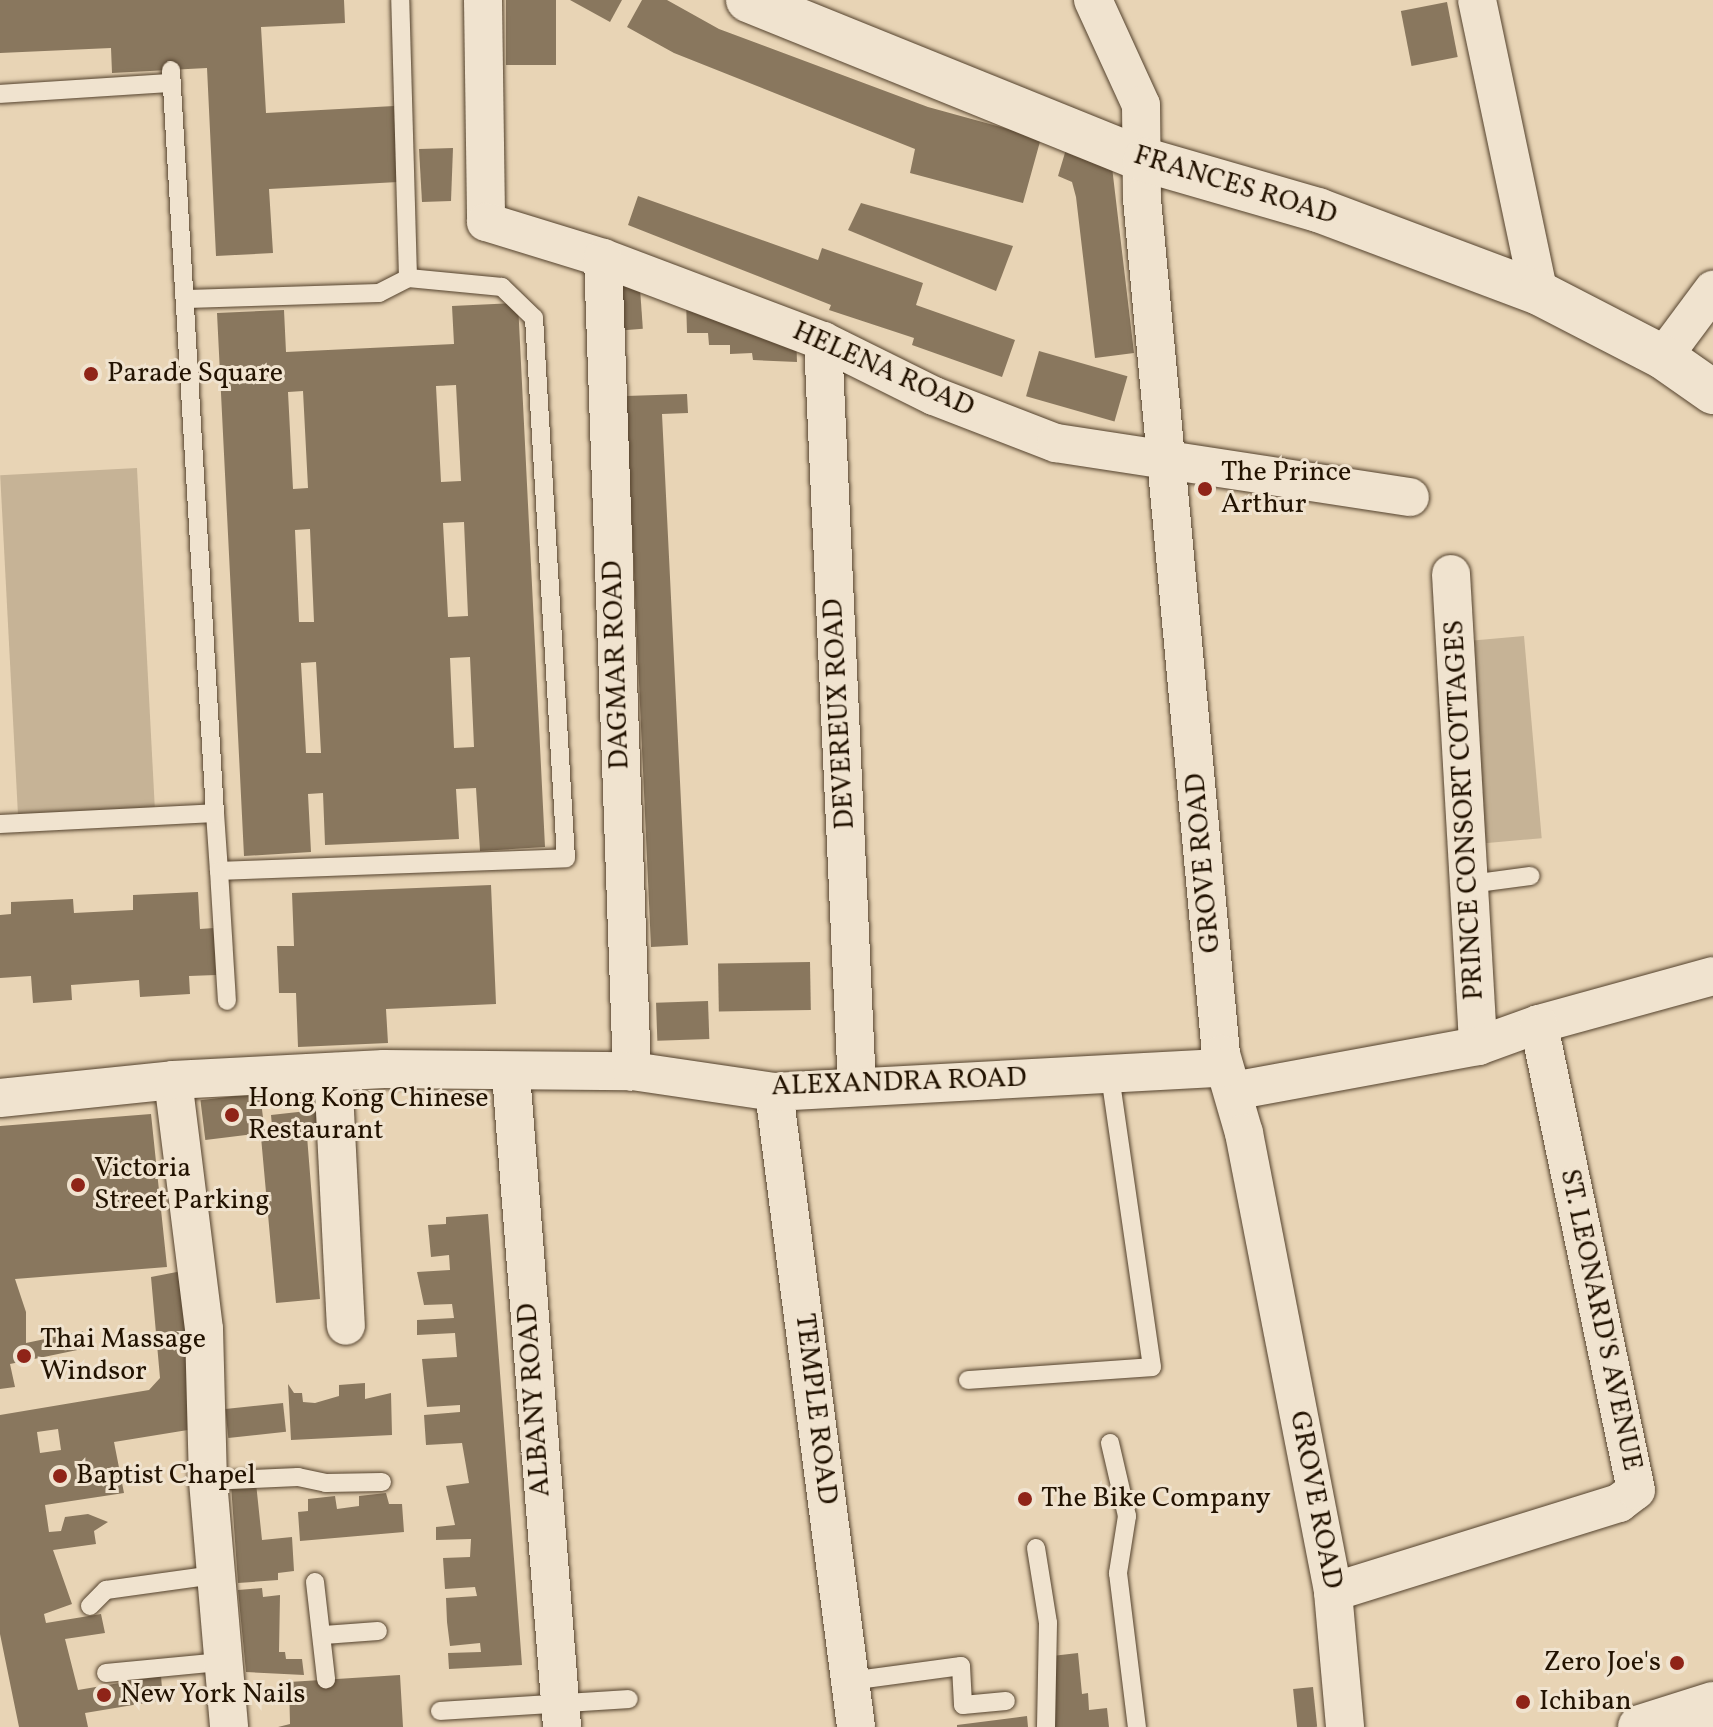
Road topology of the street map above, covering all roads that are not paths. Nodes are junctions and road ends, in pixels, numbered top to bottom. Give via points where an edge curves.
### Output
1 (400, 0) edge
2 (483, 0) edge
3 (748, 0) edge
4 (1093, 0) edge
5 (1477, 0) edge
6 (0, 94) edge
7 (1145, 160) junction
8 (603, 258) junction
9 (408, 278) junction
10 (1713, 290) edge
11 (1539, 293) junction
12 (187, 299) junction
13 (823, 341) junction
14 (1663, 357) junction
15 (1713, 392) edge
16 (1167, 464) junction
17 (1410, 497) dead end
18 (1451, 574) dead end
19 (215, 813) junction
20 (0, 824) edge
21 (219, 871) junction
22 (1530, 876) dead end
23 (1471, 884) junction
24 (1713, 976) edge
25 (227, 1001) dead end
26 (1539, 1024) junction
27 (1478, 1046) junction
28 (632, 1071) junction
29 (333, 1072) junction
30 (511, 1074) junction
31 (1110, 1074) junction
32 (173, 1080) junction
33 (1228, 1080) junction
34 (857, 1087) junction
35 (774, 1092) junction
36 (0, 1098) edge
37 (346, 1326) dead end
38 (968, 1380) dead end
39 (1110, 1443) dead end
40 (208, 1481) junction
41 (382, 1482) dead end
42 (1036, 1548) dead end
43 (214, 1575) junction
44 (315, 1582) dead end
45 (1333, 1592) junction
46 (90, 1606) dead end
47 (378, 1631) dead end
48 (324, 1635) junction
49 (221, 1662) junction
50 (106, 1673) dead end
51 (326, 1679) dead end
52 (850, 1681) junction
53 (629, 1699) dead end
54 (1006, 1701) dead end
55 (1713, 1704) edge
56 (440, 1711) dead end
57 (561, 1715) edge
58 (229, 1727) edge
59 (856, 1727) edge
60 (1046, 1727) edge
61 (1137, 1727) edge
62 (1345, 1727) edge
63 (1640, 1727) edge

1 - 9 lane
2 - 8 street, HELENA ROAD via 486,222
3 - 7 main road, FRANCES ROAD
4 - 7 street, GROVE ROAD via 1141,105
5 - 11 street
6 - 12 lane via 172,76
7 - 11 main road, FRANCES ROAD via 1318,210
7 - 16 street, GROVE ROAD via 1142,199
8 - 13 street, HELENA ROAD
8 - 28 street, DAGMAR ROAD
9 - 12 lane via 379,293
9 - 21 lane via 502,287 534,318 566,858
10 - 14 street
11 - 14 main road, FRANCES ROAD
12 - 19 lane
13 - 16 street, HELENA ROAD via 934,396 1056,443
13 - 34 street, DEVEREUX ROAD
14 - 15 main road, FRANCES ROAD
16 - 17 street, HELENA ROAD
16 - 33 street, GROVE ROAD
18 - 23 street, PRINCE CONSORT COTTAGES
19 - 20 lane
19 - 21 lane
21 - 25 lane
22 - 23 lane
23 - 27 street, PRINCE CONSORT COTTAGES
24 - 26 street, ALEXANDRA ROAD
26 - 27 street, ALEXANDRA ROAD
26 - 45 street, ST. LEONARD'S AVENUE via 1636,1490 1619,1503
27 - 33 street, ALEXANDRA ROAD
28 - 30 street, ALEXANDRA ROAD
28 - 35 street, ALEXANDRA ROAD
29 - 30 street, ALEXANDRA ROAD
29 - 32 street, ALEXANDRA ROAD
29 - 37 street
30 - 57 street, ALBANY ROAD
31 - 33 street, ALEXANDRA ROAD
31 - 34 street, ALEXANDRA ROAD
31 - 38 lane via 1152,1367
32 - 36 street, ALEXANDRA ROAD
32 - 40 street via 204,1329
33 - 45 street, GROVE ROAD
34 - 35 street, ALEXANDRA ROAD
35 - 52 street, TEMPLE ROAD
39 - 61 lane via 1127,1516 1118,1573
40 - 41 lane via 298,1477 326,1483
40 - 43 street
42 - 60 lane via 1048,1623
43 - 46 lane via 106,1590
43 - 49 street
44 - 48 lane
45 - 62 street, GROVE ROAD
47 - 48 lane
48 - 51 lane
49 - 50 lane
49 - 58 street
52 - 54 lane via 961,1666 963,1705
52 - 59 street, TEMPLE ROAD
53 - 57 lane
55 - 63 main road
56 - 57 lane

